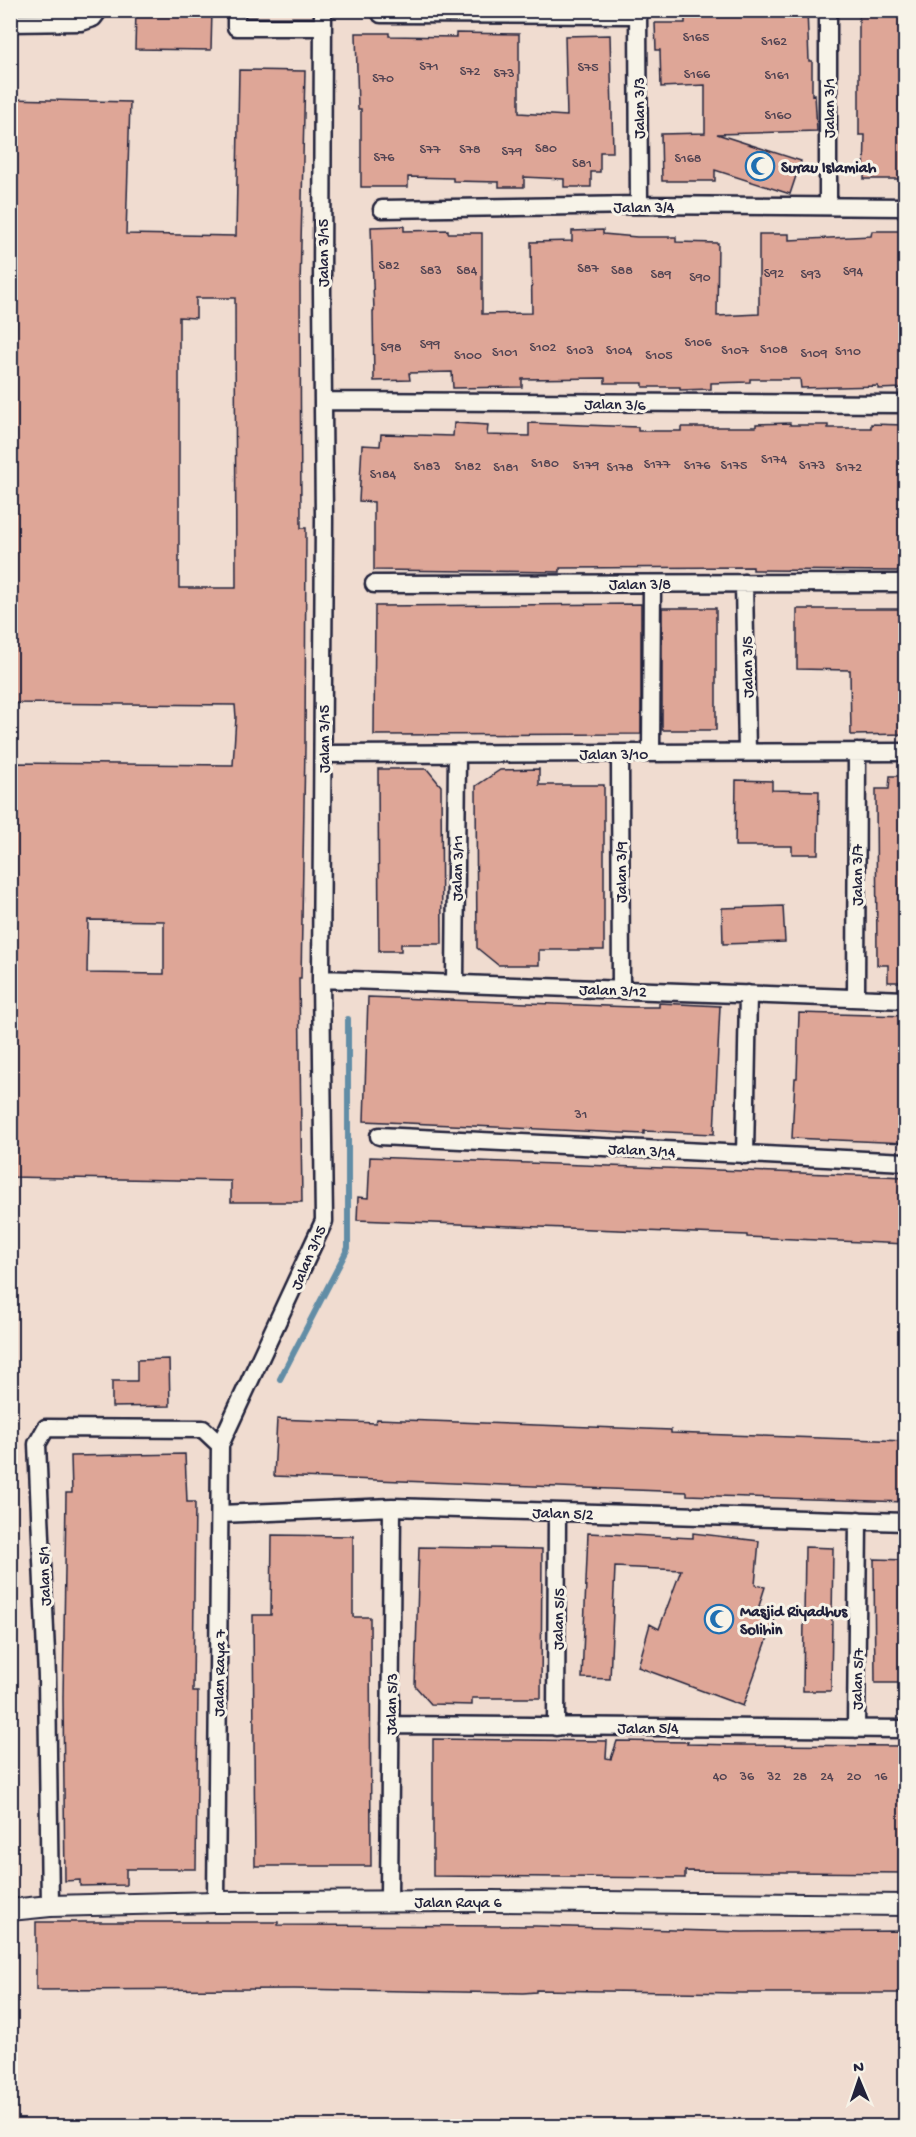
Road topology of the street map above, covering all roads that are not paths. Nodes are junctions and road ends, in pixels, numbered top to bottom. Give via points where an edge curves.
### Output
1 (236, 10) edge
2 (828, 10) edge
3 (638, 13) edge
4 (96, 14) edge
5 (381, 14) dead end
6 (323, 19) edge
7 (10, 23) edge
8 (639, 205) junction
9 (828, 206) junction
10 (906, 207) edge
11 (382, 209) dead end
12 (324, 401) junction
13 (906, 404) edge
14 (744, 583) junction
15 (906, 583) edge
16 (374, 584) dead end
17 (652, 584) junction
18 (747, 752) junction
19 (857, 752) junction
20 (906, 752) edge
21 (457, 753) junction
22 (651, 753) junction
23 (323, 754) junction
24 (620, 754) junction
25 (321, 979) junction
26 (454, 983) junction
27 (621, 990) junction
28 (748, 994) junction
29 (855, 998) junction
30 (906, 1000) edge
31 (379, 1136) dead end
32 (745, 1155) junction
33 (906, 1162) edge
34 (220, 1445) junction
35 (392, 1507) junction
36 (557, 1512) junction
37 (220, 1514) junction
38 (858, 1520) junction
39 (906, 1522) edge
40 (390, 1725) junction
41 (556, 1726) junction
42 (856, 1729) junction
43 (906, 1730) edge
44 (389, 1901) junction
45 (216, 1902) junction
46 (906, 1905) edge
47 (50, 1906) junction
48 (10, 1910) edge

1 - 6 street via 236,27
2 - 9 street, Jalan 3/1
3 - 5 street
3 - 8 street, Jalan 3/3
4 - 7 street via 81,22
6 - 12 street, Jalan 3/15
8 - 9 street, Jalan 3/4
8 - 11 street, Jalan 3/4
9 - 10 street, Jalan 3/4
12 - 13 street, Jalan 3/6
12 - 23 street, Jalan 3/15
14 - 15 street, Jalan 3/8
14 - 17 street, Jalan 3/8
14 - 18 street, Jalan 3/5
16 - 17 street, Jalan 3/8
17 - 22 street
18 - 19 street, Jalan 3/10
18 - 22 street, Jalan 3/10
19 - 20 street, Jalan 3/10
19 - 29 street, Jalan 3/7
21 - 23 street, Jalan 3/10
21 - 24 street, Jalan 3/10
21 - 26 street, Jalan 3/11
22 - 24 street, Jalan 3/10
23 - 25 street, Jalan 3/15
24 - 27 street, Jalan 3/9
25 - 26 street, Jalan 3/12
25 - 34 street, Jalan 3/15 via 324,1221
26 - 27 street, Jalan 3/12
27 - 28 street, Jalan 3/12
28 - 29 street, Jalan 3/12
28 - 32 street
29 - 30 street, Jalan 3/12
31 - 32 street, Jalan 3/14
32 - 33 street, Jalan 3/14
34 - 37 street, Jalan Raya 7
34 - 47 street, Jalan 5/1 via 204,1429 57,1428 46,1428 37,1444 47,1677
35 - 36 street, Jalan 5/2
35 - 37 street, Jalan 5/2
35 - 40 street, Jalan 5/3
36 - 38 street, Jalan 5/2
36 - 41 street, Jalan 5/5
37 - 45 street, Jalan Raya 7
38 - 39 street, Jalan 5/2
38 - 42 street, Jalan 5/7
40 - 41 street, Jalan 5/4
40 - 44 street, Jalan 5/3
41 - 42 street, Jalan 5/4
42 - 43 street, Jalan 5/4
44 - 45 street, Jalan Raya 6
44 - 46 street, Jalan Raya 6
45 - 47 street, Jalan Raya 6
47 - 48 street, Jalan Raya 6

